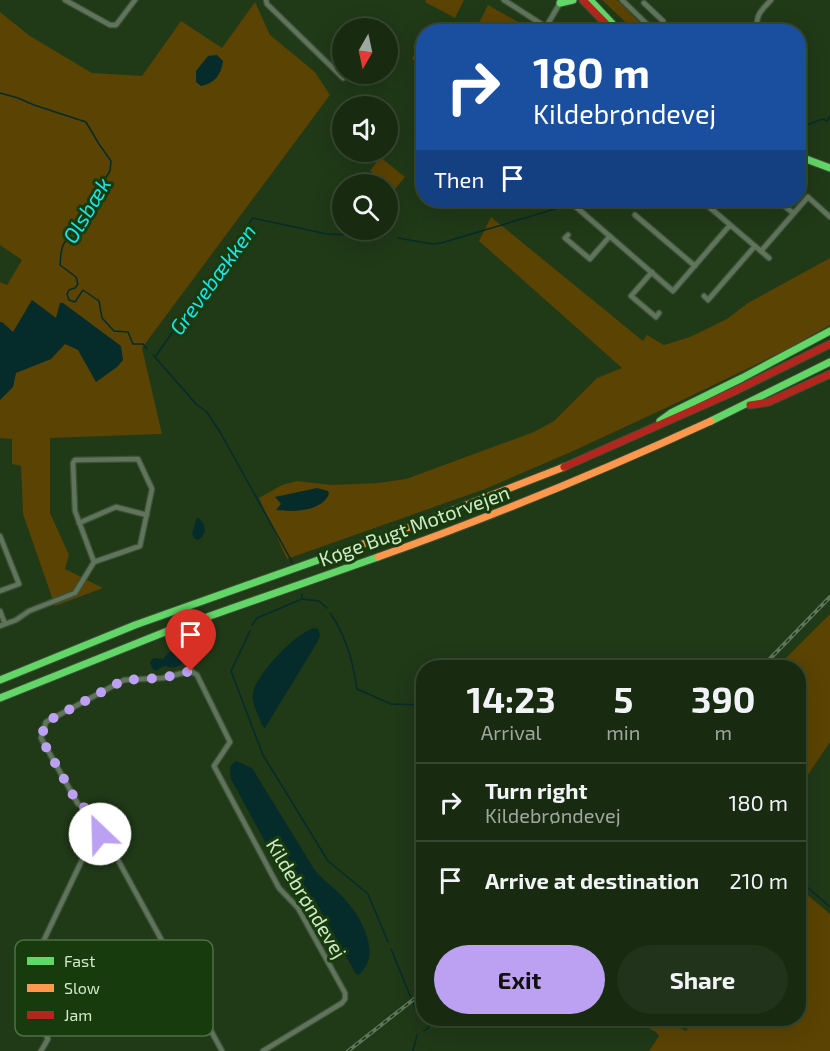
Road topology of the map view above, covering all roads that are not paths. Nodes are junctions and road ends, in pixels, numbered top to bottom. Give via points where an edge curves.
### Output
1 (65, 0) edge
2 (135, 0) edge
3 (266, 0) edge
4 (504, 0) edge
5 (574, 0) edge
6 (583, 0) edge
7 (590, 0) edge
8 (622, 0) edge
9 (771, 0) edge
10 (562, 1) edge
11 (645, 3) dead end
12 (591, 8) junction
13 (654, 13) junction
14 (663, 21) dead end
15 (645, 23) joint
16 (538, 24) edge
17 (548, 24) edge
18 (606, 24) edge
19 (612, 24) edge
20 (757, 24) edge
21 (332, 67) edge
22 (806, 159) edge
23 (830, 168) edge
24 (806, 198) edge
25 (576, 207) edge
26 (709, 207) edge
27 (786, 207) edge
28 (799, 207) edge
29 (794, 213) junction
30 (635, 215) dead end
31 (830, 217) edge
32 (730, 225) junction
33 (568, 235) dead end
34 (610, 236) junction
35 (755, 246) junction
36 (760, 251) junction
37 (769, 258) dead end
38 (694, 266) junction
39 (652, 272) junction
40 (704, 296) dead end
41 (659, 313) dead end
42 (830, 331) edge
43 (830, 344) edge
44 (830, 362) edge
45 (830, 374) edge
46 (738, 408) junction
47 (645, 431) junction
48 (147, 515) junction
49 (79, 523) junction
50 (0, 536) edge
51 (94, 562) junction
52 (0, 591) edge
53 (0, 611) edge
54 (3, 625) edge
55 (0, 680) edge
56 (0, 698) edge
57 (100, 834) junction
58 (43, 940) edge
59 (162, 940) edge
60 (213, 1034) edge
61 (46, 1036) edge
62 (41, 1051) edge
63 (222, 1051) edge
64 (263, 1051) edge

1 - 2 street via 116,26
3 - 21 street
4 - 16 street
5 - 10 main road
5 - 12 main road
6 - 12 main road
7 - 19 main road
8 - 15 street
9 - 20 street via 758,13
10 - 17 street
11 - 13 street
12 - 18 main road
13 - 14 street
13 - 15 street
22 - 23 main road
24 - 31 street
25 - 34 street
26 - 32 street
27 - 29 street
28 - 29 street
29 - 36 street
30 - 38 street
32 - 35 street
32 - 38 street
33 - 34 street via 565,238 590,259
34 - 39 street
35 - 36 street
35 - 40 street via 708,300
36 - 37 street
38 - 39 street via 673,291
39 - 41 street via 631,296 656,318
42 - 47 main road via 671,413
43 - 47 main road, Køge Bugt Motorvejen
44 - 46 main road, Køge Bugt Motorvejen
45 - 46 main road via 769,402
46 - 56 main road, Køge Bugt Motorvejen via 478,520 226,609
47 - 55 main road, Køge Bugt Motorvejen via 474,503 135,625
48 - 49 street via 116,507
48 - 49 street via 152,489 138,459 75,460 75,511
48 - 51 street via 140,546
49 - 51 street
50 - 52 street via 19,584
51 - 54 street via 75,593
53 - 54 street
57 - 58 street via 92,839
57 - 59 street, Kildebrøndevej via 106,838
57 - 64 street, Kildebrøndevej via 100,816 78,804 41,738 46,722 124,680 163,678 191,671 197,675 230,742 214,766 279,888 298,908 345,993 342,1003
60 - 63 street, Kildebrøndevej
61 - 62 street

